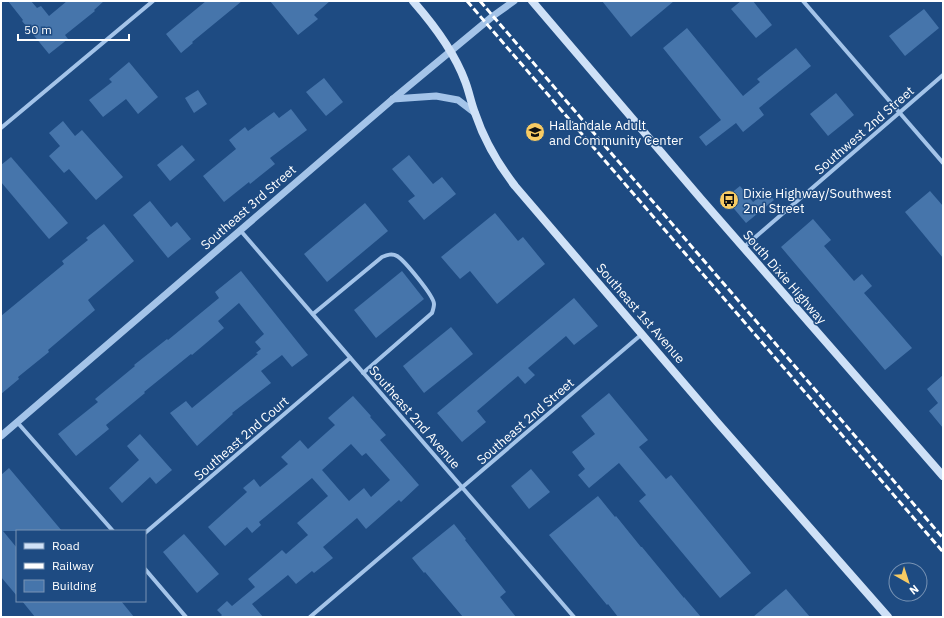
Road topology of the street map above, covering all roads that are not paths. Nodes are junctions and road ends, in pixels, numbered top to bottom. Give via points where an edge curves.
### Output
1 (153, 1) edge
2 (413, 1) edge
3 (514, 1) edge
4 (532, 1) edge
5 (803, 1) edge
6 (450, 50) junction
7 (943, 75) edge
8 (393, 99) junction
9 (900, 112) junction
10 (475, 113) junction
11 (1, 128) edge
12 (943, 163) edge
13 (240, 230) junction
14 (744, 247) junction
15 (313, 314) junction
16 (643, 334) junction
17 (350, 358) junction
18 (363, 373) junction
19 (18, 422) junction
20 (1, 436) edge
21 (943, 476) edge
22 (463, 488) junction
23 (112, 530) edge
24 (146, 532) edge
25 (146, 570) edge
26 (316, 615) edge
27 (886, 616) edge
28 (186, 617) edge
29 (310, 617) edge
30 (574, 617) edge

1 - 11 street
2 - 6 main road, Southeast 1st Avenue
3 - 6 street, Southeast 3rd Street
4 - 14 main road, South Dixie Highway
5 - 9 street
6 - 8 street, Southeast 3rd Street
6 - 10 main road, Southeast 1st Avenue via 465,81
7 - 9 street, Southwest 2nd Street
8 - 10 street via 436,96 458,100
8 - 13 street, Southeast 3rd Street
9 - 12 street
9 - 14 street, Southwest 2nd Street
10 - 16 main road, Southeast 1st Avenue via 482,133 506,175
13 - 15 street, Southeast 2nd Avenue
13 - 19 street, Southeast 3rd Street
14 - 21 main road, South Dixie Highway
15 - 17 street, Southeast 2nd Avenue
15 - 18 street via 382,257 395,255 410,268 431,296 434,304 432,313
16 - 22 street, Southeast 2nd Street
16 - 27 main road, Southeast 1st Avenue
17 - 18 street, Southeast 2nd Avenue
17 - 24 street, Southeast 2nd Court
18 - 22 street, Southeast 2nd Avenue
19 - 20 street, Southeast 3rd Street
19 - 23 street
22 - 26 street, Southeast 2nd Street
22 - 30 street, Southeast 2nd Avenue
25 - 28 street
26 - 29 street, Southeast 2nd Street

